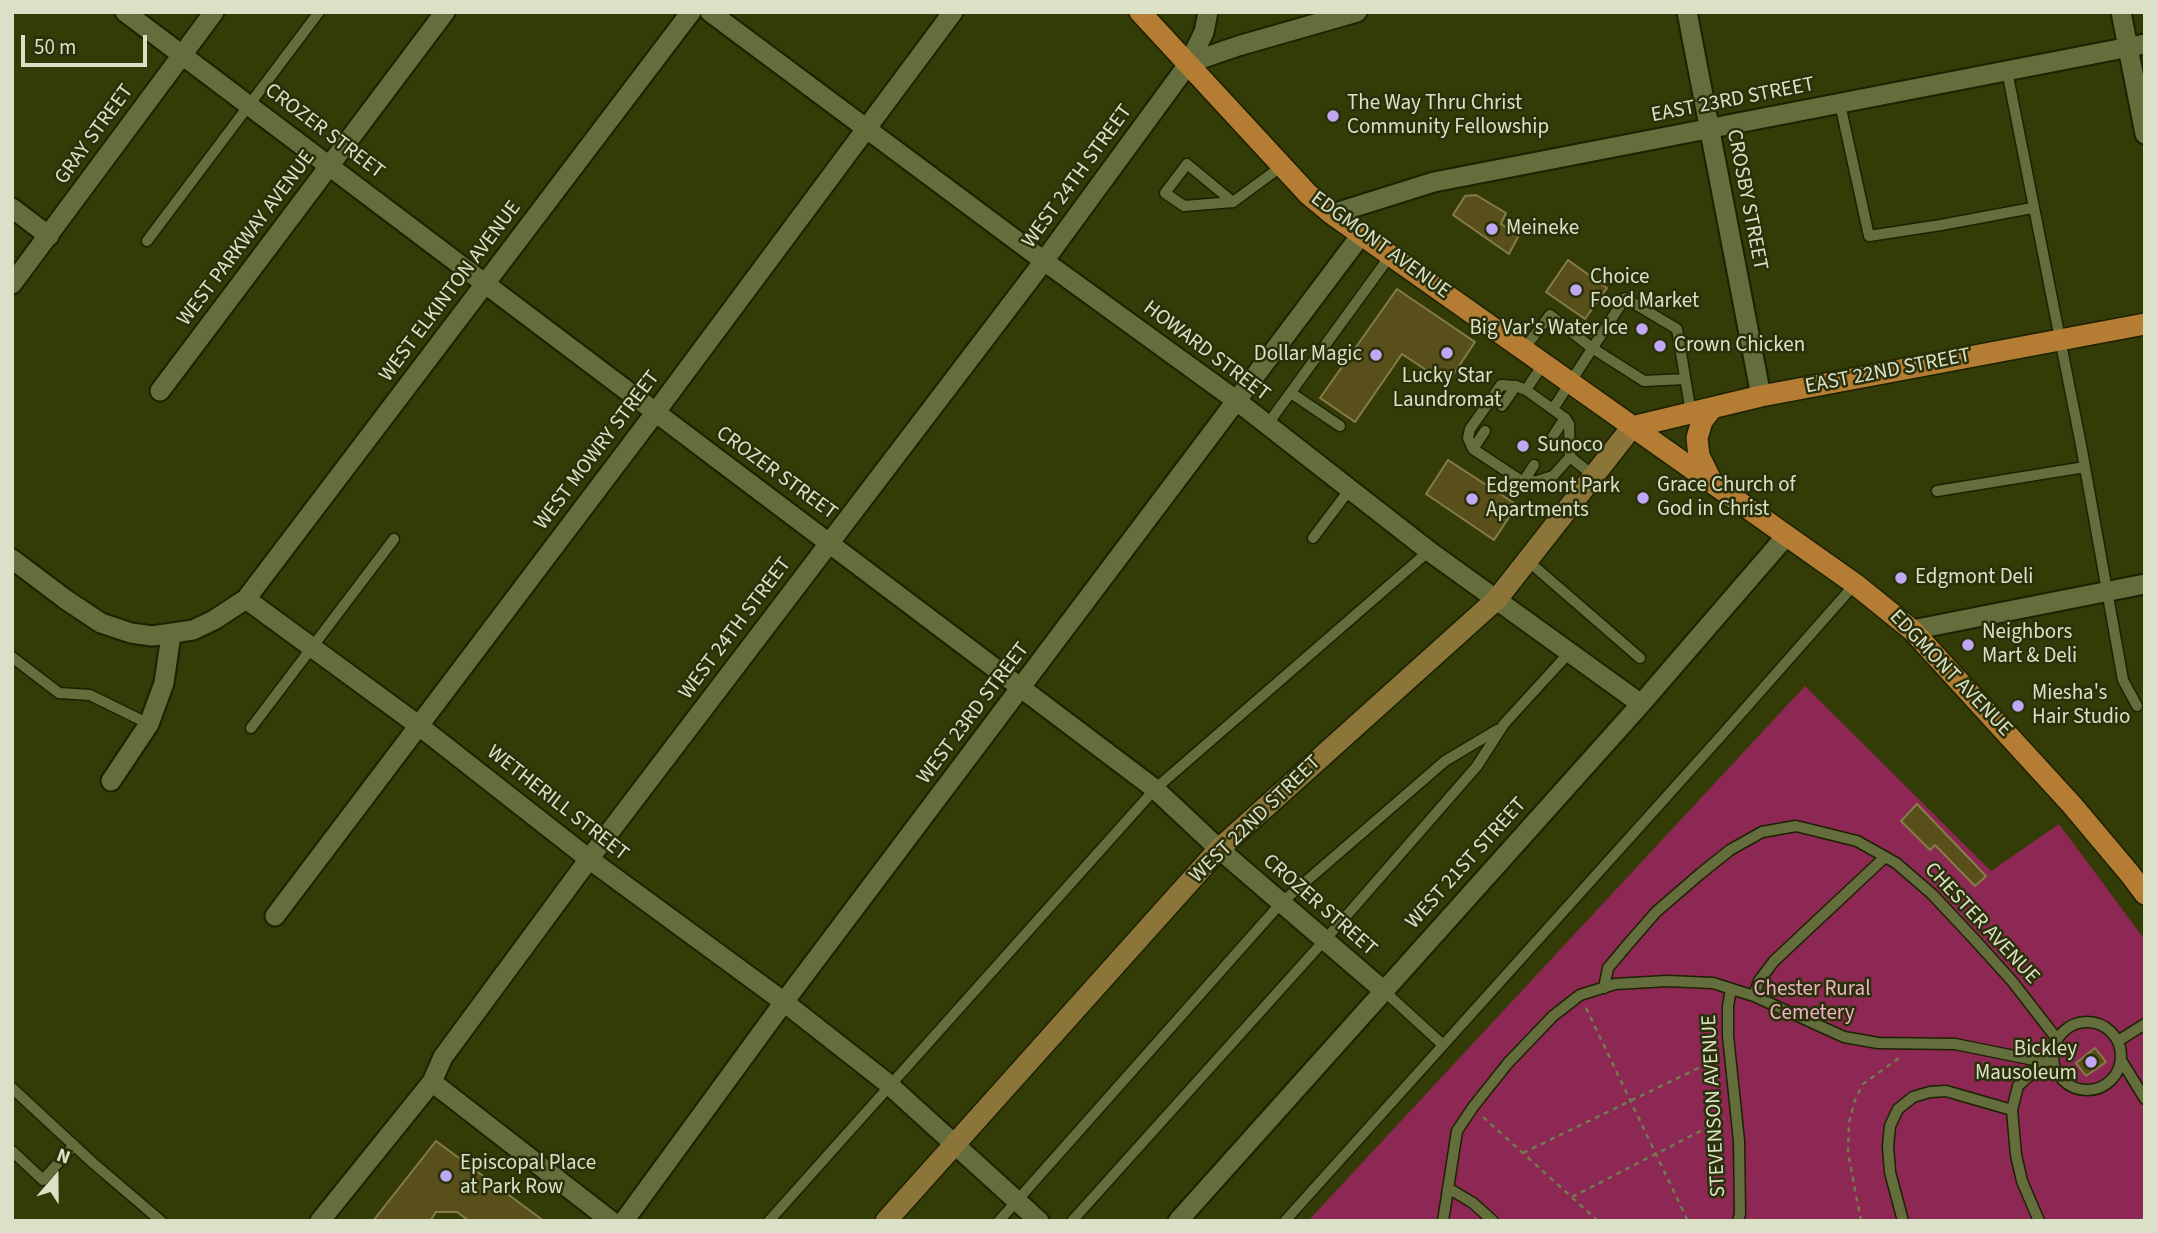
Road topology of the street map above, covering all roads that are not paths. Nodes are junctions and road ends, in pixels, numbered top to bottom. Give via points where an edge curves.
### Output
1 (125, 12) edge
2 (214, 12) edge
3 (319, 12) edge
4 (445, 12) edge
5 (691, 12) edge
6 (710, 12) edge
7 (953, 12) edge
8 (1140, 12) edge
9 (1208, 12) edge
10 (1357, 12) edge
11 (1687, 12) edge
12 (2121, 12) edge
13 (2137, 46) edge
14 (183, 54) junction
15 (1189, 63) junction
16 (2007, 71) junction
17 (248, 104) junction
18 (1839, 104) junction
19 (866, 129) junction
20 (1710, 130) junction
21 (2145, 134) edge
22 (331, 166) junction
23 (1282, 166) junction
24 (1233, 202) junction
25 (12, 208) edge
26 (2032, 208) junction
27 (1332, 214) junction
28 (49, 236) junction
29 (1360, 236) junction
30 (147, 242) dead end
31 (1390, 256) junction
32 (1044, 261) junction
33 (486, 284) junction
34 (12, 285) edge
35 (2145, 324) edge
36 (2061, 340) junction
37 (1592, 348) junction
38 (1524, 350) junction
39 (1543, 364) junction
40 (1685, 379) junction
41 (1569, 382) junction
42 (1516, 386) junction
43 (1526, 390) junction
44 (160, 391) dead end
45 (1291, 393) junction
46 (1761, 396) junction
47 (1237, 401) junction
48 (1502, 406) dead end
49 (1712, 408) junction
50 (1553, 409) junction
51 (1690, 413) junction
52 (655, 414) junction
53 (1565, 418) junction
54 (1266, 426) junction
55 (1340, 426) dead end
56 (1632, 427) junction
57 (1485, 431) dead end
58 (1551, 439) dead end
59 (1473, 449) junction
60 (1570, 457) junction
61 (1534, 465) dead end
62 (2085, 467) junction
63 (1594, 476) junction
64 (1523, 482) junction
65 (1712, 483) junction
66 (1350, 489) junction
67 (1937, 491) dead end
68 (1787, 536) junction
69 (1313, 538) dead end
70 (394, 539) dead end
71 (830, 543) junction
72 (1429, 551) junction
73 (12, 559) edge
74 (1528, 561) junction
75 (1855, 583) junction
76 (2145, 584) edge
77 (2108, 590) junction
78 (246, 599) junction
79 (1497, 599) junction
80 (1912, 630) junction
81 (172, 635) junction
82 (312, 649) junction
83 (1569, 654) junction
84 (12, 657) edge
85 (1640, 658) dead end
86 (1023, 687) junction
87 (1640, 704) junction
88 (2137, 706) dead end
89 (149, 724) junction
90 (1504, 724) junction
91 (418, 725) junction
92 (251, 728) dead end
93 (111, 781) dead end
94 (1155, 789) junction
95 (1219, 849) junction
96 (1885, 857) junction
97 (589, 859) junction
98 (2138, 872) edge
99 (2145, 894) edge
100 (1281, 903) junction
101 (275, 916) dead end
102 (1325, 940) junction
103 (1604, 988) junction
104 (1731, 989) junction
105 (1384, 991) junction
106 (1754, 996) junction
107 (784, 1002) junction
108 (2145, 1024) edge
109 (2057, 1040) junction
110 (2118, 1041) junction
111 (1442, 1044) junction
112 (2121, 1060) junction
113 (2048, 1061) junction
114 (432, 1082) junction
115 (890, 1086) junction
116 (12, 1088) edge
117 (2145, 1099) edge
118 (2012, 1110) junction
119 (954, 1144) junction
120 (74, 1145) junction
121 (12, 1151) edge
122 (1448, 1188) junction
123 (1016, 1201) junction
124 (161, 1221) edge
125 (320, 1221) edge
126 (611, 1221) edge
127 (624, 1221) edge
128 (769, 1221) edge
129 (886, 1221) edge
130 (999, 1221) edge
131 (1039, 1221) edge
132 (1072, 1221) edge
133 (1178, 1221) edge
134 (1285, 1221) edge
135 (1443, 1221) edge
136 (1493, 1221) edge
137 (1738, 1221) edge
138 (1903, 1221) edge
139 (2039, 1221) edge

1 - 14 street, CROZER STREET
2 - 14 street, GRAY STREET
3 - 17 lane
4 - 22 street, WEST PARKWAY AVENUE
5 - 33 street, WEST ELKINTON AVENUE
6 - 19 street, HOWARD STREET
7 - 19 street, WEST MOWRY STREET
8 - 15 main road, EDGMONT AVENUE
9 - 15 street, WEST 24TH STREET
10 - 15 street
11 - 20 street, CROSBY STREET
12 - 13 street
13 - 16 street, EAST 23RD STREET
13 - 21 street
14 - 17 street, CROZER STREET
14 - 28 street, GRAY STREET
15 - 23 main road, EDGMONT AVENUE
15 - 32 street, WEST 24TH STREET
16 - 18 street, EAST 23RD STREET
16 - 26 lane
17 - 22 street, CROZER STREET
17 - 30 lane
18 - 20 street, EAST 23RD STREET
18 - 26 lane via 1869,236
19 - 32 street, HOWARD STREET
19 - 52 street, WEST MOWRY STREET
20 - 27 street, EAST 23RD STREET via 1434,182
20 - 46 street, CROSBY STREET
22 - 33 street, CROZER STREET
22 - 44 street, WEST PARKWAY AVENUE
23 - 24 lane
23 - 27 main road, EDGMONT AVENUE
24 - 24 lane via 1187,164 1165,193 1184,206
25 - 28 street
26 - 36 lane
27 - 29 main road, EDGMONT AVENUE
28 - 34 street, GRAY STREET
29 - 31 main road, EDGMONT AVENUE
29 - 47 street, WEST 23RD STREET
31 - 38 main road, EDGMONT AVENUE
31 - 45 lane
32 - 47 street, HOWARD STREET
32 - 71 street, WEST 24TH STREET
33 - 52 street, CROZER STREET
33 - 78 street, WEST ELKINTON AVENUE
35 - 36 main road, EAST 22ND STREET
36 - 46 main road, EAST 22ND STREET
36 - 62 lane
37 - 38 lane via 1550,315
37 - 40 lane via 1644,381
37 - 40 lane via 1625,298 1677,329
37 - 41 lane
38 - 39 main road, EDGMONT AVENUE
39 - 41 main road, EDGMONT AVENUE
39 - 43 lane
40 - 51 lane
41 - 50 lane
41 - 56 main road, EDGMONT AVENUE
42 - 43 lane
42 - 48 lane
42 - 59 lane via 1501,385 1470,429
43 - 50 lane
45 - 54 lane
45 - 55 lane
46 - 49 main road, EAST 22ND STREET
47 - 54 street, HOWARD STREET
47 - 86 street, WEST 23RD STREET
49 - 51 main road, EAST 22ND STREET
49 - 65 main road via 1697,438 1699,456
50 - 53 lane
51 - 56 main road, EAST 22ND STREET
52 - 71 street, CROZER STREET
52 - 91 street, WEST MOWRY STREET
53 - 58 lane
53 - 60 lane
54 - 66 street, HOWARD STREET
56 - 63 street, WEST 22ND STREET
56 - 65 main road, EDGMONT AVENUE
57 - 59 lane
59 - 64 lane
60 - 63 lane
60 - 64 lane via 1553,476
61 - 64 lane
62 - 67 lane
62 - 77 lane
63 - 74 street, WEST 22ND STREET
65 - 68 main road, EDGMONT AVENUE
66 - 69 lane
66 - 72 street, HOWARD STREET
68 - 75 main road, EDGMONT AVENUE
68 - 87 street, WEST 21ST STREET
70 - 82 lane
71 - 86 street, CROZER STREET
71 - 97 street, WEST 24TH STREET
72 - 79 street, HOWARD STREET
72 - 94 lane
73 - 81 street via 102,622 131,633
74 - 79 street, WEST 22ND STREET
74 - 85 lane
75 - 80 main road, EDGMONT AVENUE
75 - 111 lane
76 - 77 street
77 - 80 street
77 - 88 lane via 2123,680
78 - 81 street via 214,620
78 - 82 street, WETHERILL STREET
79 - 83 street, HOWARD STREET
79 - 95 street, WEST 22ND STREET
80 - 98 main road, EDGMONT AVENUE
81 - 89 street via 164,683
82 - 91 street, WETHERILL STREET
82 - 92 lane
83 - 87 street, HOWARD STREET
83 - 90 lane
84 - 89 lane via 59,693 90,695
86 - 94 street, CROZER STREET
86 - 107 street, WEST 23RD STREET
87 - 105 street, WEST 21ST STREET
89 - 93 street
90 - 100 lane via 1445,761
90 - 102 lane via 1477,766
91 - 97 street, WETHERILL STREET
91 - 101 street, WEST MOWRY STREET
94 - 95 street, CROZER STREET
94 - 115 lane
95 - 100 street, CROZER STREET
95 - 119 street, WEST 22ND STREET
96 - 103 lane, CHESTER AVENUE via 1857,841 1796,826 1762,832 1730,850 1656,912 1608,968
96 - 106 lane via 1774,961
96 - 109 lane, CHESTER AVENUE via 1950,912
97 - 107 street, WETHERILL STREET
97 - 114 street, WEST 24TH STREET via 443,1057
98 - 99 main road, EDGMONT AVENUE
100 - 102 street, CROZER STREET
100 - 123 lane
102 - 105 street, CROZER STREET
102 - 132 lane
103 - 104 lane via 1667,981 1713,983
103 - 122 lane via 1580,995 1507,1063 1457,1130
104 - 106 lane
104 - 137 lane, STEVENSON AVENUE via 1728,1006 1739,1141
105 - 111 lane
105 - 133 street, WEST 21ST STREET
106 - 113 lane via 1844,1037 1878,1043 1955,1044
107 - 115 street, WETHERILL STREET
107 - 127 street, WEST 23RD STREET
108 - 110 lane
109 - 110 lane via 2082,1022 2103,1026
109 - 113 lane
110 - 112 lane
111 - 134 lane
112 - 113 lane via 2112,1080 2092,1090 2070,1086
112 - 117 lane
113 - 118 lane via 2018,1086
114 - 125 street, WEST 24TH STREET
114 - 126 street
115 - 119 street, WETHERILL STREET
115 - 128 lane
116 - 120 lane
118 - 138 lane via 1946,1091 1913,1097 1898,1109 1888,1146
118 - 139 lane via 2022,1181
119 - 123 street, WETHERILL STREET
119 - 129 street, WEST 22ND STREET
120 - 121 lane via 43,1180
120 - 124 lane
122 - 135 lane
122 - 136 lane
123 - 130 lane
123 - 131 street, WETHERILL STREET

